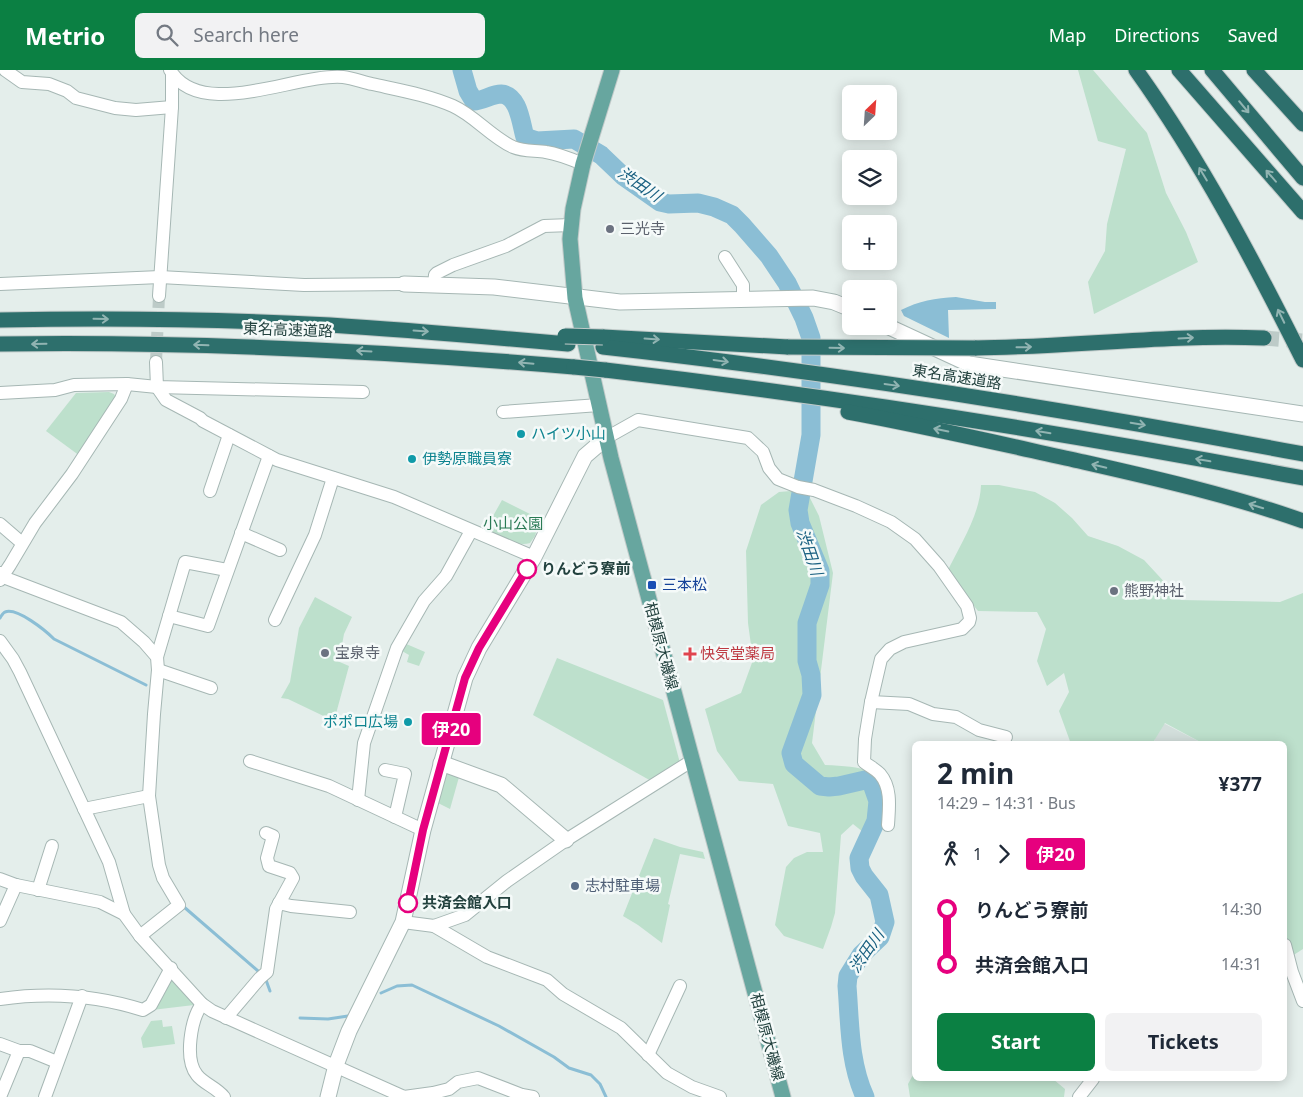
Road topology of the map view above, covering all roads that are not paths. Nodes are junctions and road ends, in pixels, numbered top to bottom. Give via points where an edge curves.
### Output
1 (4, 70) edge
2 (612, 70) edge
3 (1136, 70) edge
4 (1179, 70) edge
5 (1212, 70) edge
6 (1254, 70) edge
7 (171, 72) edge
8 (172, 107) junction
9 (1303, 124) edge
10 (583, 162) junction
11 (1303, 178) edge
12 (1303, 212) edge
13 (571, 225) junction
14 (724, 257) dead end
15 (160, 277) junction
16 (0, 284) edge
17 (404, 284) joint
18 (434, 284) junction
19 (159, 296) tunnel mouth
20 (575, 298) junction
21 (743, 299) junction
22 (842, 305) edge
23 (0, 320) edge
24 (897, 331) edge
25 (1264, 338) tunnel mouth
26 (603, 342) junction
27 (0, 344) edge
28 (1303, 360) edge
29 (156, 362) tunnel mouth
30 (126, 384) junction
31 (157, 387) junction
32 (363, 392) dead end
33 (0, 393) edge
34 (599, 405) junction
35 (839, 406) junction
36 (503, 412) dead end
37 (1303, 414) edge
38 (229, 435) junction
39 (606, 438) junction
40 (1303, 454) edge
41 (269, 456) junction
42 (333, 478) junction
43 (1303, 478) edge
44 (210, 490) dead end
45 (1303, 521) edge
46 (0, 524) edge
47 (471, 531) junction
48 (241, 533) junction
49 (22, 544) junction
50 (280, 550) dead end
51 (534, 557) junction
52 (227, 570) junction
53 (1, 577) edge
54 (169, 616) junction
55 (275, 620) dead end
56 (0, 641) edge
57 (157, 657) junction
58 (158, 670) junction
59 (211, 688) dead end
60 (871, 702) junction
61 (1006, 737) dead end
62 (692, 760) junction
63 (250, 761) dead end
64 (441, 763) junction
65 (385, 770) dead end
66 (149, 796) junction
67 (358, 800) junction
68 (84, 809) junction
69 (395, 817) junction
70 (888, 825) dead end
71 (423, 830) junction
72 (274, 836) dead end
73 (566, 840) junction
74 (52, 846) dead end
75 (0, 879) edge
76 (16, 885) junction
77 (38, 890) junction
78 (279, 903) junction
79 (350, 912) dead end
80 (124, 914) junction
81 (0, 921) edge
82 (403, 922) junction
83 (434, 926) junction
84 (140, 936) junction
85 (1287, 964) edge
86 (171, 968) junction
87 (680, 986) dead end
88 (82, 996) junction
89 (0, 999) edge
90 (1303, 1001) edge
91 (202, 1004) junction
92 (226, 1018) junction
93 (0, 1044) edge
94 (19, 1051) junction
95 (648, 1054) junction
96 (57, 1062) junction
97 (336, 1065) junction
98 (1091, 1081) edge
99 (0, 1097) edge
100 (45, 1097) edge
101 (224, 1097) edge
102 (328, 1097) edge
103 (533, 1097) edge
104 (720, 1097) edge
105 (783, 1097) edge
106 (1078, 1097) edge

1 - 8 street via 22,82 49,84 76,98 115,108
2 - 10 main road, 相模原大磯線
28 -> 3 highway via 1224,209
12 -> 4 highway
5 -> 11 highway
6 - 9 highway
7 - 8 street
7 - 10 street via 183,85 220,95 316,78 344,77 454,107 512,146 526,151 546,152
8 - 15 street
10 - 13 main road, 相模原大磯線
13 - 18 street via 544,226 506,246 453,265 435,275
13 - 20 main road, 相模原大磯線
14 - 21 street via 743,285
15 - 16 street
15 - 17 street via 304,285
15 - 19 street
17 - 18 street
18 - 20 street via 494,287
20 - 21 street via 620,302
20 - 34 main road, 相模原大磯線
21 - 22 street via 813,298
23 -> 26 highway, 東名高速道路 via 328,325
24 - 37 street via 969,364
26 -> 25 highway, bridge via 975,348 1202,337
26 -> 40 highway, 東名高速道路 via 976,397
35 -> 27 highway, 東名高速道路, bridge via 604,370 448,356 311,348
29 - 31 street
30 - 31 street
30 - 33 street via 74,385 55,390
30 - 49 street via 121,399
31 - 32 street
31 - 38 street via 166,400
34 - 36 street
34 - 39 main road, 相模原大磯線
43 -> 35 highway via 1121,445
45 -> 35 highway via 1201,491
38 - 41 street
38 - 44 street
39 - 51 street via 586,456
39 - 60 street via 638,420 748,438 763,452 769,468 778,478 856,506 907,532 921,545 955,586 969,611 969,622 962,629 904,642 885,654
39 - 62 main road, 相模原大磯線
41 - 42 street
41 - 48 street
42 - 47 street via 394,497
42 - 55 street via 315,535 300,558
46 - 49 street
47 - 51 street
47 - 67 street via 446,576 416,613 398,648 364,743
48 - 50 street
48 - 52 street
49 - 53 street
51 - 64 street via 479,648 465,678
52 - 54 street via 208,626
52 - 54 street via 181,561
53 - 57 street via 122,622
54 - 57 street
56 - 68 street via 16,666
57 - 58 street
58 - 59 street
58 - 66 street
60 - 61 street via 909,704 934,714 956,717 979,730
60 - 70 street via 864,762 882,776 886,785
62 - 73 street
62 - 105 main road, 相模原大磯線
63 - 67 street via 330,786
64 - 71 street
64 - 73 street via 502,785
65 - 69 street via 405,774
66 - 68 street
66 - 84 street via 159,865 178,905
67 - 69 street
68 - 80 street via 109,862
69 - 71 street
71 - 82 street
72 - 78 street via 267,858 269,866 290,873 293,878
73 - 83 street via 465,915
74 - 77 street
75 - 76 street
76 - 77 street
76 - 81 street
77 - 80 street via 83,897
78 - 79 street via 333,907
78 - 92 street via 267,972
80 - 84 street
82 - 83 street
82 - 97 street via 349,1031
83 - 95 street via 487,957 547,980 563,994 621,1028
84 - 86 street
85 - 90 street
86 - 88 street via 151,1005 143,1010
86 - 91 street
87 - 95 street
88 - 89 street
88 - 96 street
91 - 92 street
91 - 101 street via 197,1011 190,1047 191,1063 199,1077
92 - 97 street
93 - 94 street
94 - 96 street via 30,1050
94 - 99 street
95 - 104 street via 678,1080
96 - 100 street
97 - 102 street
97 - 103 street via 404,1097 433,1093 458,1082 478,1078
98 - 106 street

